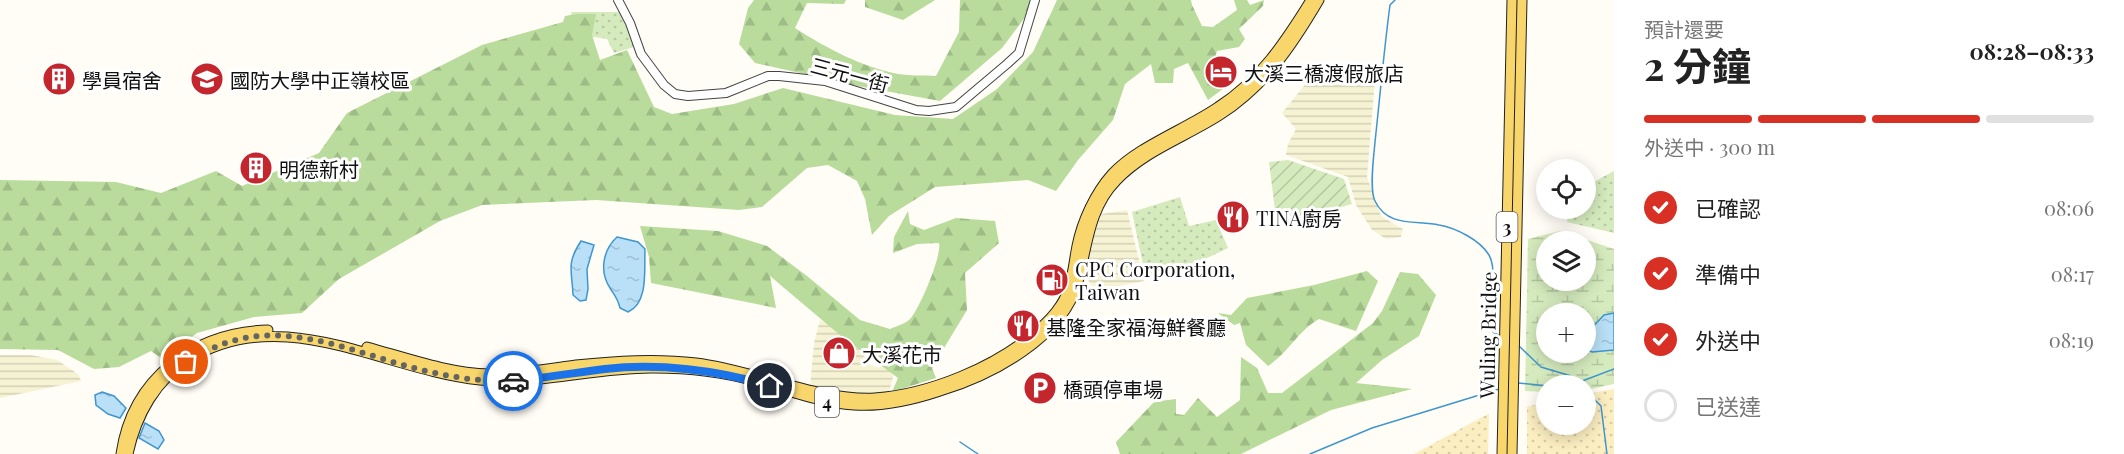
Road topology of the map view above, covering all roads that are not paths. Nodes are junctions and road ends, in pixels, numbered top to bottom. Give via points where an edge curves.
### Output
1 (618, 0) edge
2 (1035, 0) edge
3 (1311, 0) edge
4 (1319, 0) edge
5 (1512, 0) edge
6 (1522, 0) edge
7 (161, 376) junction
8 (121, 454) edge
9 (128, 454) edge
10 (1502, 454) edge
11 (1512, 454) edge

1 - 2 street, 三元一街 via 641,54 675,94 726,93 768,76 779,76 825,81 929,111 956,107 1019,53
3 - 7 main road, 4 via 1278,52 1242,90 1137,154 1111,176 1090,208 1060,307 1038,330 993,360 933,387 856,398 739,370 652,360 489,374 452,370 333,338 269,330 236,334 190,350
4 - 7 main road, 4 via 1280,61 1247,96 1138,163 1113,183 1095,215 1075,293 1054,325 1006,361 939,392 908,401 856,405 825,402 752,380 656,368 482,380 417,369 320,341 278,336 245,338 206,350
5 - 10 main road, Wuling Bridge / 3
6 - 11 main road, Wuling Bridge / 3
7 - 8 main road, 4 via 137,406
7 - 9 main road, 4

